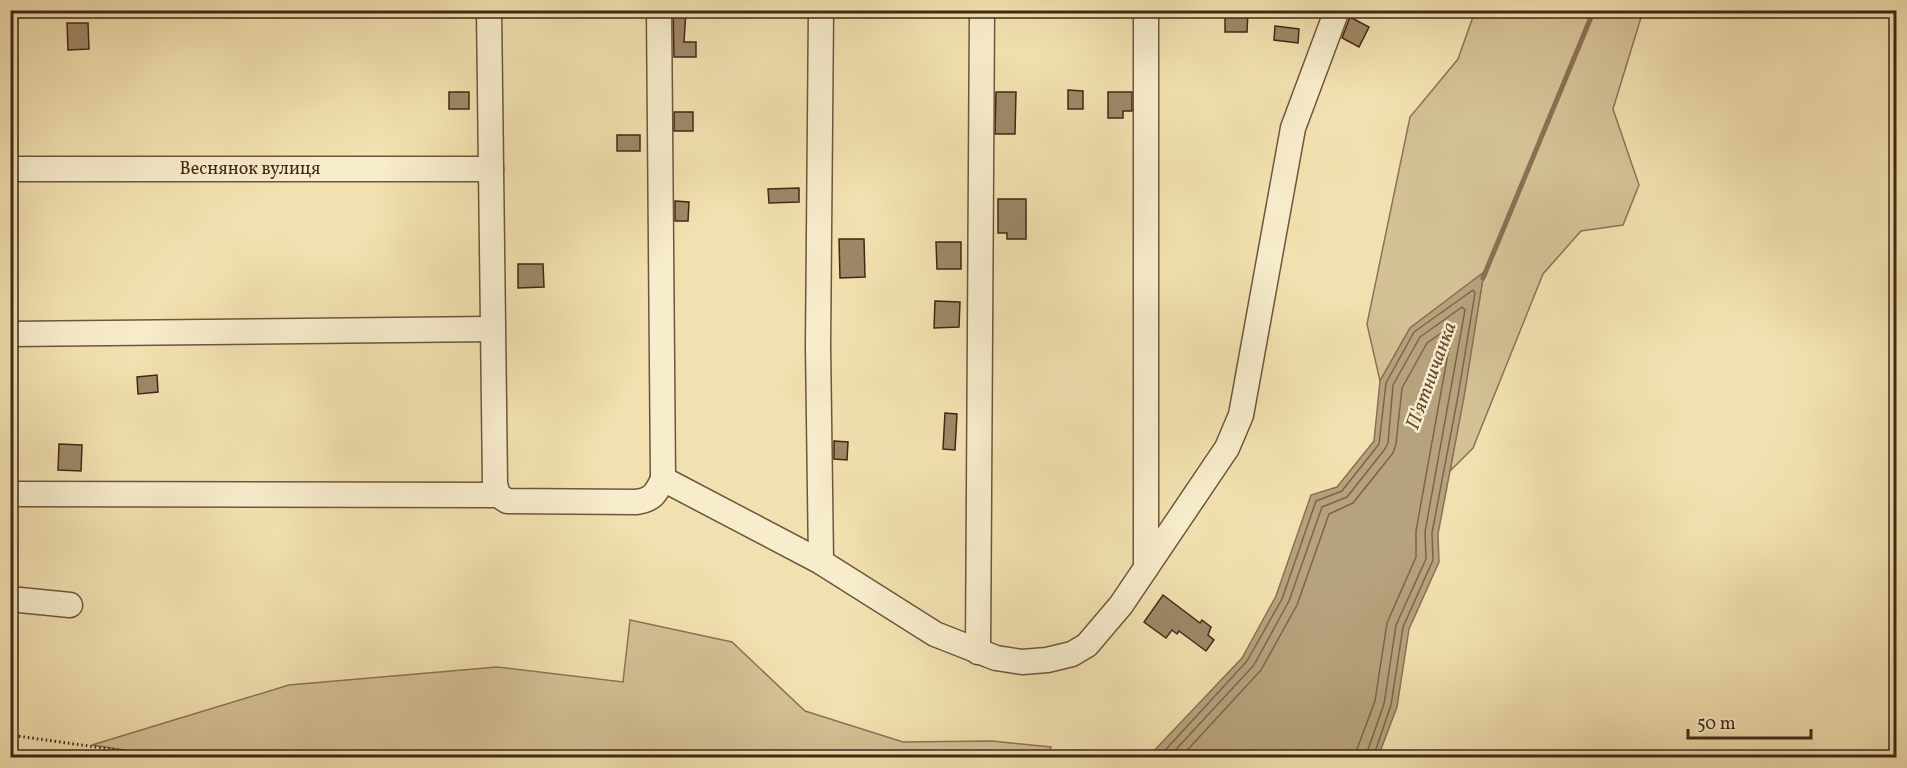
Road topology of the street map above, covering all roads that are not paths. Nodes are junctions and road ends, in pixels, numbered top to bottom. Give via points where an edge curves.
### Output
1 (489, 10) edge
2 (659, 10) edge
3 (821, 10) edge
4 (982, 10) edge
5 (1146, 10) edge
6 (1337, 10) edge
7 (10, 168) edge
8 (491, 169) junction
9 (492, 329) junction
10 (10, 334) edge
11 (663, 479) junction
12 (10, 494) edge
13 (498, 495) junction
14 (821, 562) junction
15 (1146, 568) junction
16 (10, 598) edge
17 (70, 605) dead end
18 (978, 652) junction

1 - 8 street
2 - 11 street
3 - 14 street
4 - 18 street
5 - 15 street
6 - 15 street via 1293,128 1241,415 1227,448
7 - 8 street, Веснянок вулиця
8 - 9 street
9 - 10 street
9 - 13 street
11 - 13 street via 656,494 636,502 507,501
11 - 14 street
12 - 13 street
14 - 18 street via 935,634
15 - 18 street via 1101,630 1072,654 1022,662
16 - 17 street

